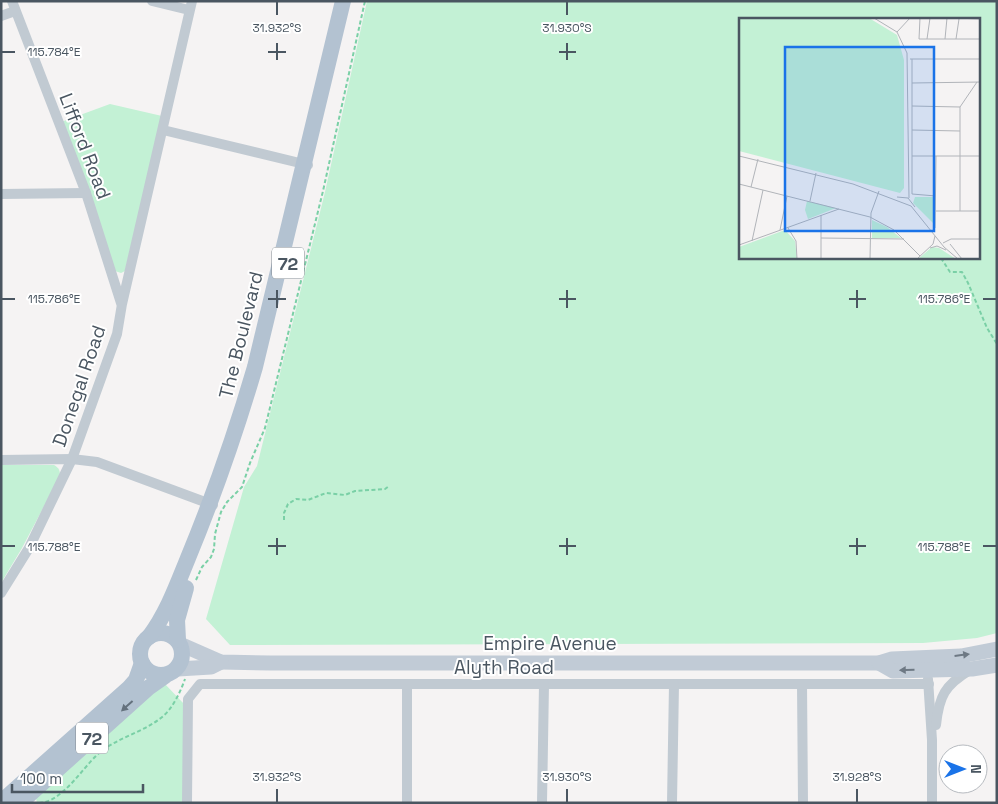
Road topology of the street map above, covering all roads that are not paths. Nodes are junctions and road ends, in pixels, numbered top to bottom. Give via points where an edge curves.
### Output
1 (152, 1) edge
2 (343, 1) edge
3 (351, 1) edge
4 (13, 6) edge
5 (190, 6) edge
6 (1, 16) edge
7 (163, 130) junction
8 (308, 165) junction
9 (86, 193) junction
10 (1, 194) edge
11 (122, 304) junction
12 (72, 459) junction
13 (1, 460) edge
14 (213, 505) junction
15 (1, 593) edge
16 (149, 637) junction
17 (179, 642) junction
18 (997, 649) edge
19 (221, 662) junction
20 (142, 663) junction
21 (997, 665) edge
22 (972, 669) junction
23 (928, 670) junction
24 (177, 673) junction
25 (407, 684) junction
26 (544, 684) junction
27 (674, 684) junction
28 (802, 684) junction
29 (932, 740) junction
30 (1, 802) edge
31 (20, 803) edge
32 (187, 803) edge
33 (407, 803) edge
34 (542, 803) edge
35 (672, 803) edge
36 (803, 803) edge
37 (932, 803) edge

1 - 5 street
2 - 8 main road, The Boulevard / 72
3 - 8 main road, The Boulevard / 72
4 - 6 street
4 - 9 street, Lifford Road
5 - 7 street, Donegal Road
7 - 8 street
7 - 11 street, Donegal Road
8 - 14 main road, The Boulevard / 72 via 255,367
9 - 10 street
9 - 11 street, Lifford Road
11 - 12 street, Donegal Road via 117,334
12 - 13 street
12 - 14 street via 97,462
12 - 15 street, Donegal Road via 29,548
14 - 16 main road, The Boulevard / 72 via 170,601
14 - 17 main road, The Boulevard / 72 via 182,599 177,620
16 - 17 main road via 166,633
16 - 20 main road, 72 via 140,651
17 - 19 main road, Empire Avenue
17 - 24 main road, 72 via 183,655
23 -> 18 main road, Empire Avenue via 960,656
19 - 23 main road, Empire Avenue via 879,663 892,659
19 - 24 main road, Empire Avenue
20 - 24 main road via 149,672 160,676
20 - 30 main road, 72 via 136,680 129,688
21 - 22 main road, Empire Avenue
22 - 23 main road, Empire Avenue
22 - 29 street via 945,690
23 - 28 street, Alyth Road
23 - 29 street
24 -> 31 main road, 72 via 148,688
25 - 26 street, Alyth Road
25 - 32 street, Alyth Road via 200,684 188,699
25 - 33 street
26 - 27 street, Alyth Road
26 - 34 street
27 - 28 street, Alyth Road
27 - 35 street
28 - 36 street
29 - 37 street

